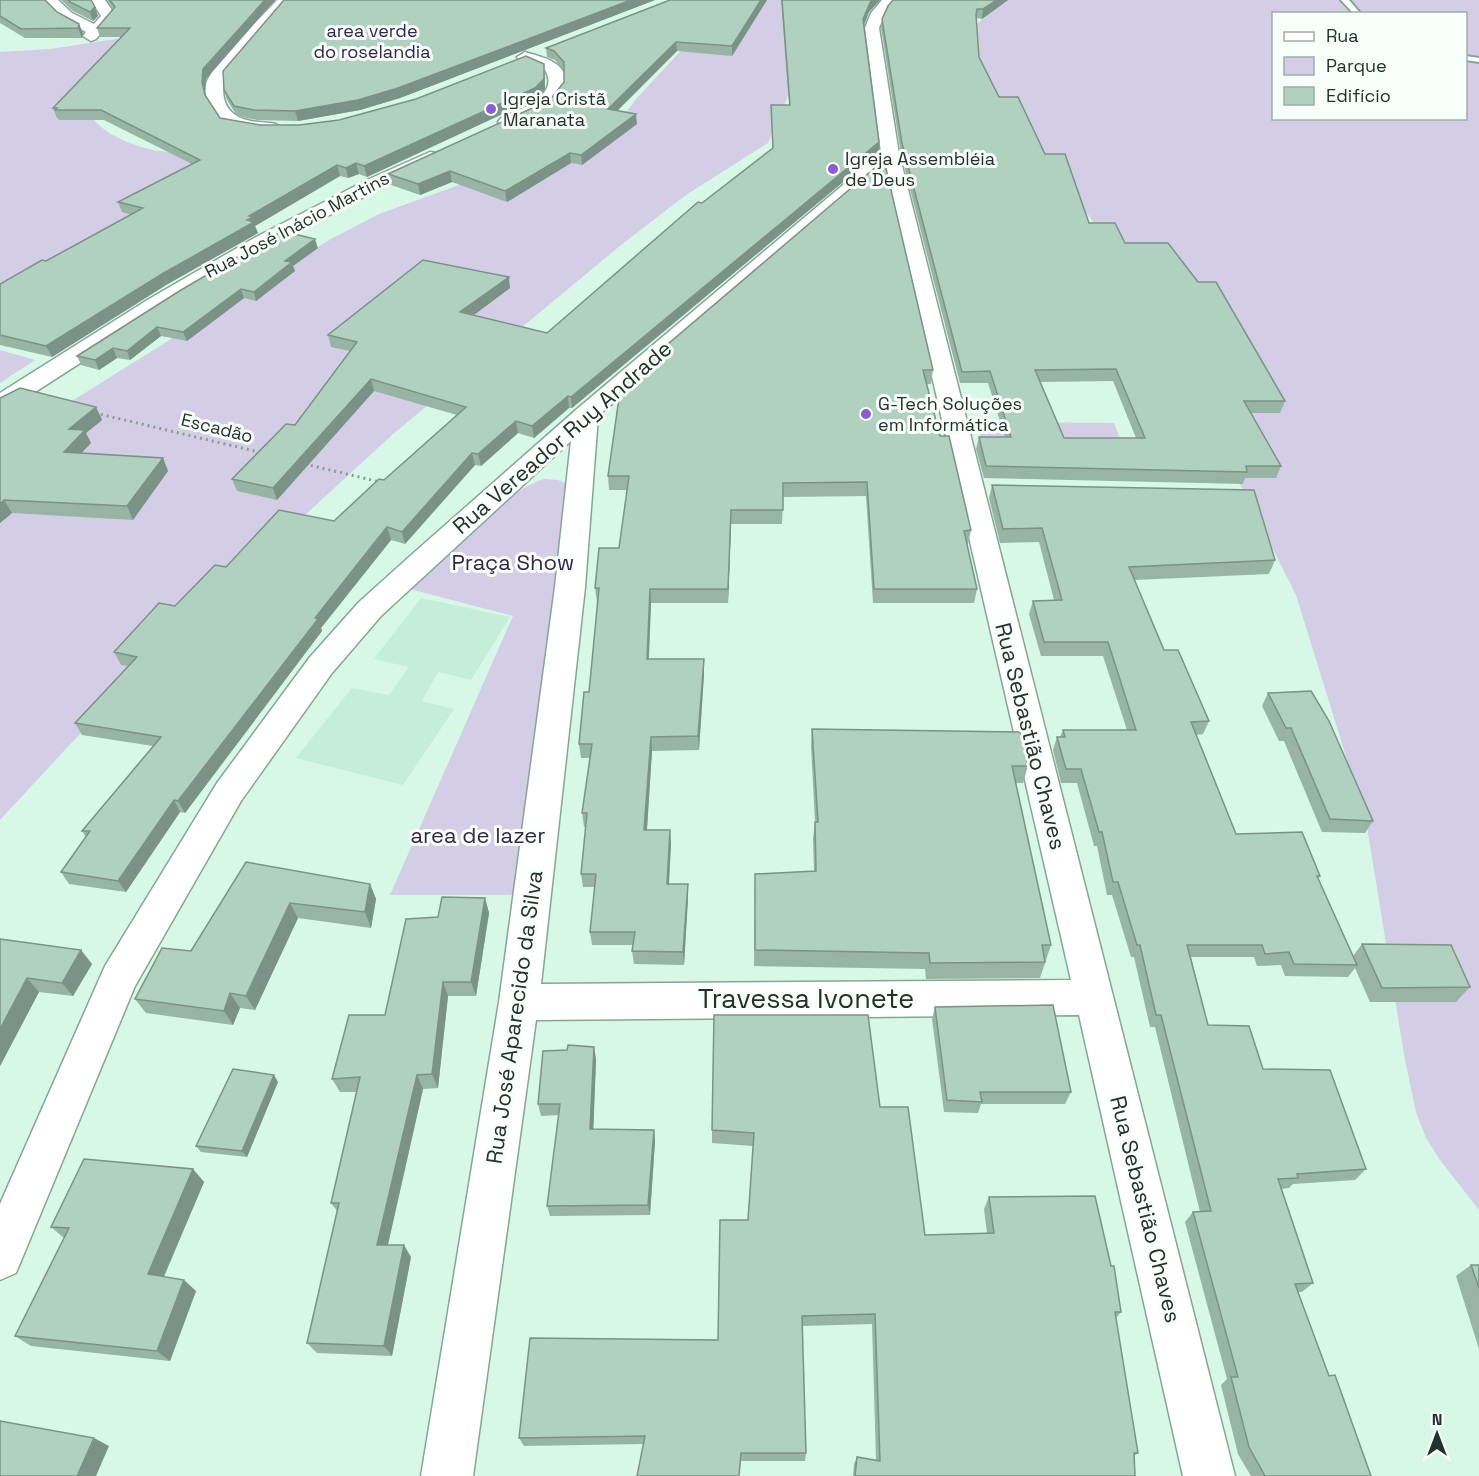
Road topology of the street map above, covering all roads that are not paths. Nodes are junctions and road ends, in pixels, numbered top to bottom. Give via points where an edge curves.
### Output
1 (50, 0) edge
2 (98, 0) edge
3 (285, 0) edge
4 (890, 0) edge
5 (1345, 0) edge
6 (1356, 12) edge
7 (547, 49) edge
8 (286, 128) edge
9 (489, 130) edge
10 (448, 149) edge
11 (890, 154) junction
12 (0, 404) edge
13 (586, 414) junction
14 (1094, 997) junction
15 (519, 1002) junction
16 (0, 1257) edge
17 (1211, 1468) edge
18 (447, 1476) edge

1 - 2 street via 94,34 109,16
3 - 8 street via 220,72 213,86 220,109 231,122
4 - 11 street, Rua Sebastião Chaves via 878,13 872,28
5 - 6 lane
7 - 9 street via 520,59 551,67 555,72 555,90 544,104
10 - 12 street, Rua José Inácio Martins via 355,190 251,247
11 - 13 street, Rua Vereador Ruy Andrade
11 - 14 street, Rua Sebastião Chaves via 983,489
13 - 15 street, Rua José Aparecido da Silva
13 - 16 street, Rua Vereador Ruy Andrade via 370,609 321,665 229,792 119,978
14 - 15 street, Travessa Ivonete
14 - 17 street, Rua Sebastião Chaves
15 - 18 street, Rua José Aparecido da Silva

